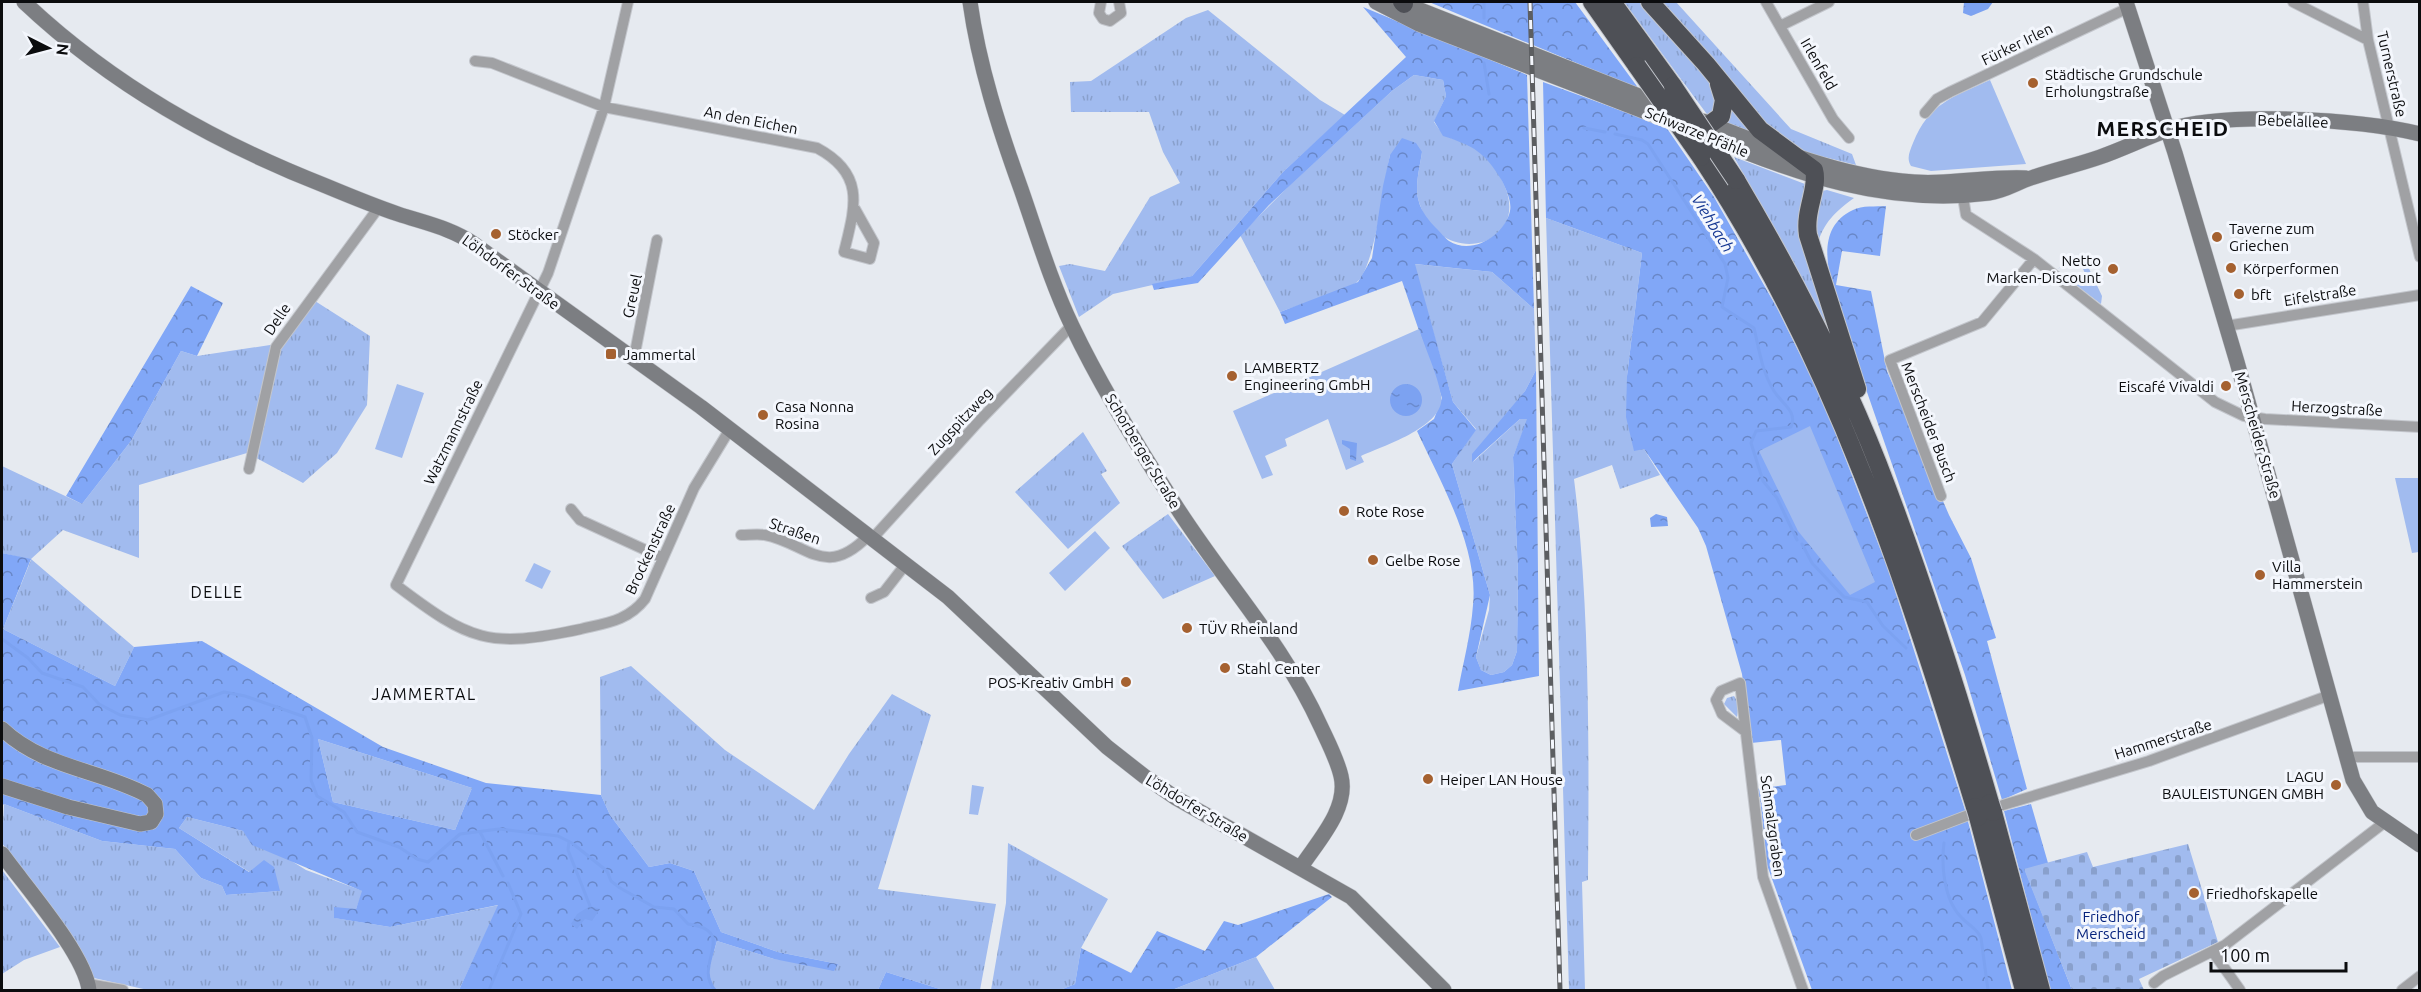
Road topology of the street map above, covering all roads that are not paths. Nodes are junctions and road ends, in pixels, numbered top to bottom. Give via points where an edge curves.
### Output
1 (24, 2) edge
2 (627, 2) edge
3 (970, 2) edge
4 (1119, 2) edge
5 (1376, 2) edge
6 (1402, 2) edge
7 (1593, 2) edge
8 (1612, 2) edge
9 (1650, 2) edge
10 (1766, 2) edge
11 (1829, 2) edge
12 (2293, 2) edge
13 (2363, 2) edge
14 (1098, 3) edge
15 (2127, 5) edge
16 (1780, 26) junction
17 (2368, 40) junction
18 (475, 61) dead end
19 (1715, 74) junction
20 (604, 107) junction
21 (1925, 113) dead end
22 (1713, 125) junction
23 (1684, 127) junction
24 (2389, 128) junction
25 (2168, 130) junction
26 (2420, 134) edge
27 (1850, 138) dead end
28 (1797, 157) junction
29 (1816, 177) junction
30 (1961, 189) junction
31 (379, 207) junction
32 (855, 209) dead end
33 (657, 240) dead end
34 (2420, 257) edge
35 (2034, 259) junction
36 (540, 293) junction
37 (2420, 295) edge
38 (1072, 325) junction
39 (2226, 326) junction
40 (634, 358) junction
41 (2252, 417) junction
42 (2420, 427) edge
43 (730, 429) junction
44 (1877, 463) junction
45 (249, 470) dead end
46 (1941, 496) dead end
47 (571, 509) dead end
48 (741, 535) dead end
49 (870, 538) junction
50 (663, 558) junction
51 (905, 565) junction
52 (396, 585) joint
53 (871, 598) dead end
54 (2330, 695) junction
55 (2, 729) edge
56 (1746, 732) dead end
57 (2347, 757) junction
58 (2420, 757) edge
59 (2, 786) edge
60 (1984, 810) junction
61 (2385, 822) junction
62 (1916, 835) dead end
63 (2420, 845) edge
64 (2, 854) edge
65 (1301, 867) junction
66 (2213, 952) junction
67 (2420, 976) edge
68 (2154, 983) dead end
69 (89, 987) edge
70 (123, 990) edge
71 (1444, 990) edge
72 (1803, 990) edge
73 (2024, 990) edge
74 (2041, 990) edge
75 (2240, 990) edge
76 (2402, 990) edge

1 - 31 main road, Löhdorfer Straße via 116,78 194,127 267,162
2 - 20 street
3 - 38 main road, Schorberger Straße via 986,80 1017,180
4 - 14 street via 1120,13 1114,20 1103,19
5 - 23 main road, Schwarze Pfähle via 1419,24
6 - 22 main road, Schwarze Pfähle
7 - 60 highway, bridge via 1728,197 1782,294 1841,419 1901,573
8 - 44 highway, bridge via 1736,180 1814,321
9 - 19 highway
10 - 16 street, Irlenfeld
11 - 16 street
12 - 17 street
13 - 17 street, Turnerstraße
15 - 21 street, Fürker Irlen via 1950,92 1937,99
15 - 25 main road, Merscheider Straße
16 - 27 street, Irlenfeld via 1833,119
17 - 24 street, Turnerstraße
18 - 20 street, An den Eichen via 492,63
19 - 22 highway via 1724,106
19 - 28 highway via 1760,130
20 - 32 street, An den Eichen via 817,148 839,163 849,177
20 - 36 street
22 - 23 highway
22 - 28 main road, Schwarze Pfähle
23 - 29 main road, Schwarze Pfähle
24 - 25 main road, Bebelallee via 2247,119
24 - 26 main road, Bebelallee
24 - 34 street, Turnerstraße
25 - 30 main road, Schwarze Pfähle via 2005,190
25 - 39 main road, Merscheider Straße
28 - 29 highway via 1810,164
28 - 30 main road, Schwarze Pfähle via 1867,176
29 - 30 main road, Schwarze Pfähle via 1894,194
29 - 44 highway via 1807,213 1808,235 1876,443
30 - 35 street via 1966,215
31 - 36 main road, Löhdorfer Straße via 463,237
31 - 45 street, Delle via 276,347
33 - 40 street, Greuel
35 - 41 street via 2215,402
35 - 46 street, Merscheider Busch via 1982,322 1890,360
36 - 40 main road, Löhdorfer Straße
36 - 52 street, Watzmannstraße
37 - 39 street, Eifelstraße
38 - 49 street, Zugspitzweg
38 - 65 main road, Schorberger Straße via 1175,505 1287,663 1332,752 1341,776 1336,813
39 - 41 main road, Merscheider Straße
40 - 43 main road, Löhdorfer Straße
41 - 42 street, Herzogstraße
41 - 54 main road, Merscheider Straße
43 - 49 main road, Löhdorfer Straße
43 - 50 street, Brockenstraße via 694,488
44 - 60 highway via 1926,596
47 - 50 street via 580,520
48 - 49 street, Straßen via 764,535 823,557 850,552
49 - 51 main road, Löhdorfer Straße
50 - 52 street, Brockenstraße via 645,599 627,616 520,641 492,639 462,630
51 - 53 street via 884,592
51 - 65 main road, Löhdorfer Straße via 976,622 1107,747 1144,776
54 - 57 main road, Merscheider Straße
54 - 60 street, Hammerstraße via 2159,758
55 - 59 main road via 48,760 143,793 155,804 156,814 152,822 140,824
56 - 72 street, Schmalzgraben via 1763,877
57 - 58 street
57 - 61 main road, Merscheider Straße via 2359,794
60 - 62 street, Hammerstraße
60 - 73 highway
60 - 74 highway
61 - 63 main road, Merscheider Straße
61 - 66 street
64 - 69 main road via 74,956
65 - 71 main road, Löhdorfer Straße via 1363,907
66 - 68 street
66 - 75 street
67 - 76 street
69 - 70 street

